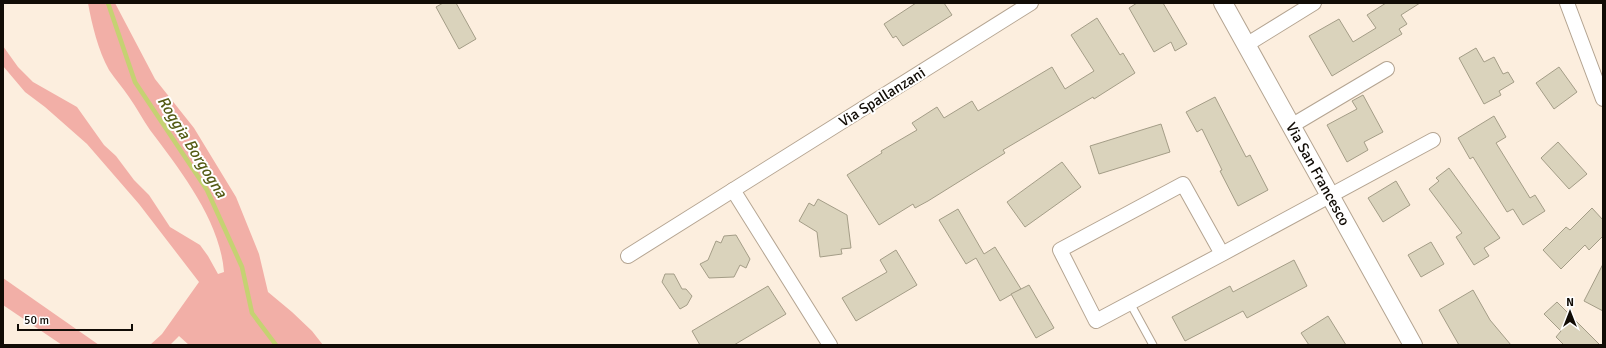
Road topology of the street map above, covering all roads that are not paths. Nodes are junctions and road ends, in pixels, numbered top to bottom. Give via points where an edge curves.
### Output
1 (1031, 3) edge
2 (1223, 3) edge
3 (1314, 3) edge
4 (1567, 3) edge
5 (1246, 45) junction
6 (1387, 70) dead end
7 (1603, 99) edge
8 (1291, 126) junction
9 (1433, 140) dead end
10 (733, 190) junction
11 (1330, 195) junction
12 (1222, 254) junction
13 (628, 256) dead end
14 (1130, 303) junction
15 (830, 345) edge
16 (1153, 345) edge
17 (1413, 345) edge

1 - 10 street, Via Spallanzani
2 - 5 street, Via San Francesco
3 - 5 street
4 - 7 street
5 - 8 street, Via San Francesco
6 - 8 street
8 - 11 street, Via San Francesco
9 - 11 street
10 - 13 street, Via Spallanzani
10 - 15 street
11 - 12 street
11 - 17 street, Via San Francesco
12 - 14 street
12 - 14 street via 1183,184 1060,250 1096,321
14 - 16 lane

